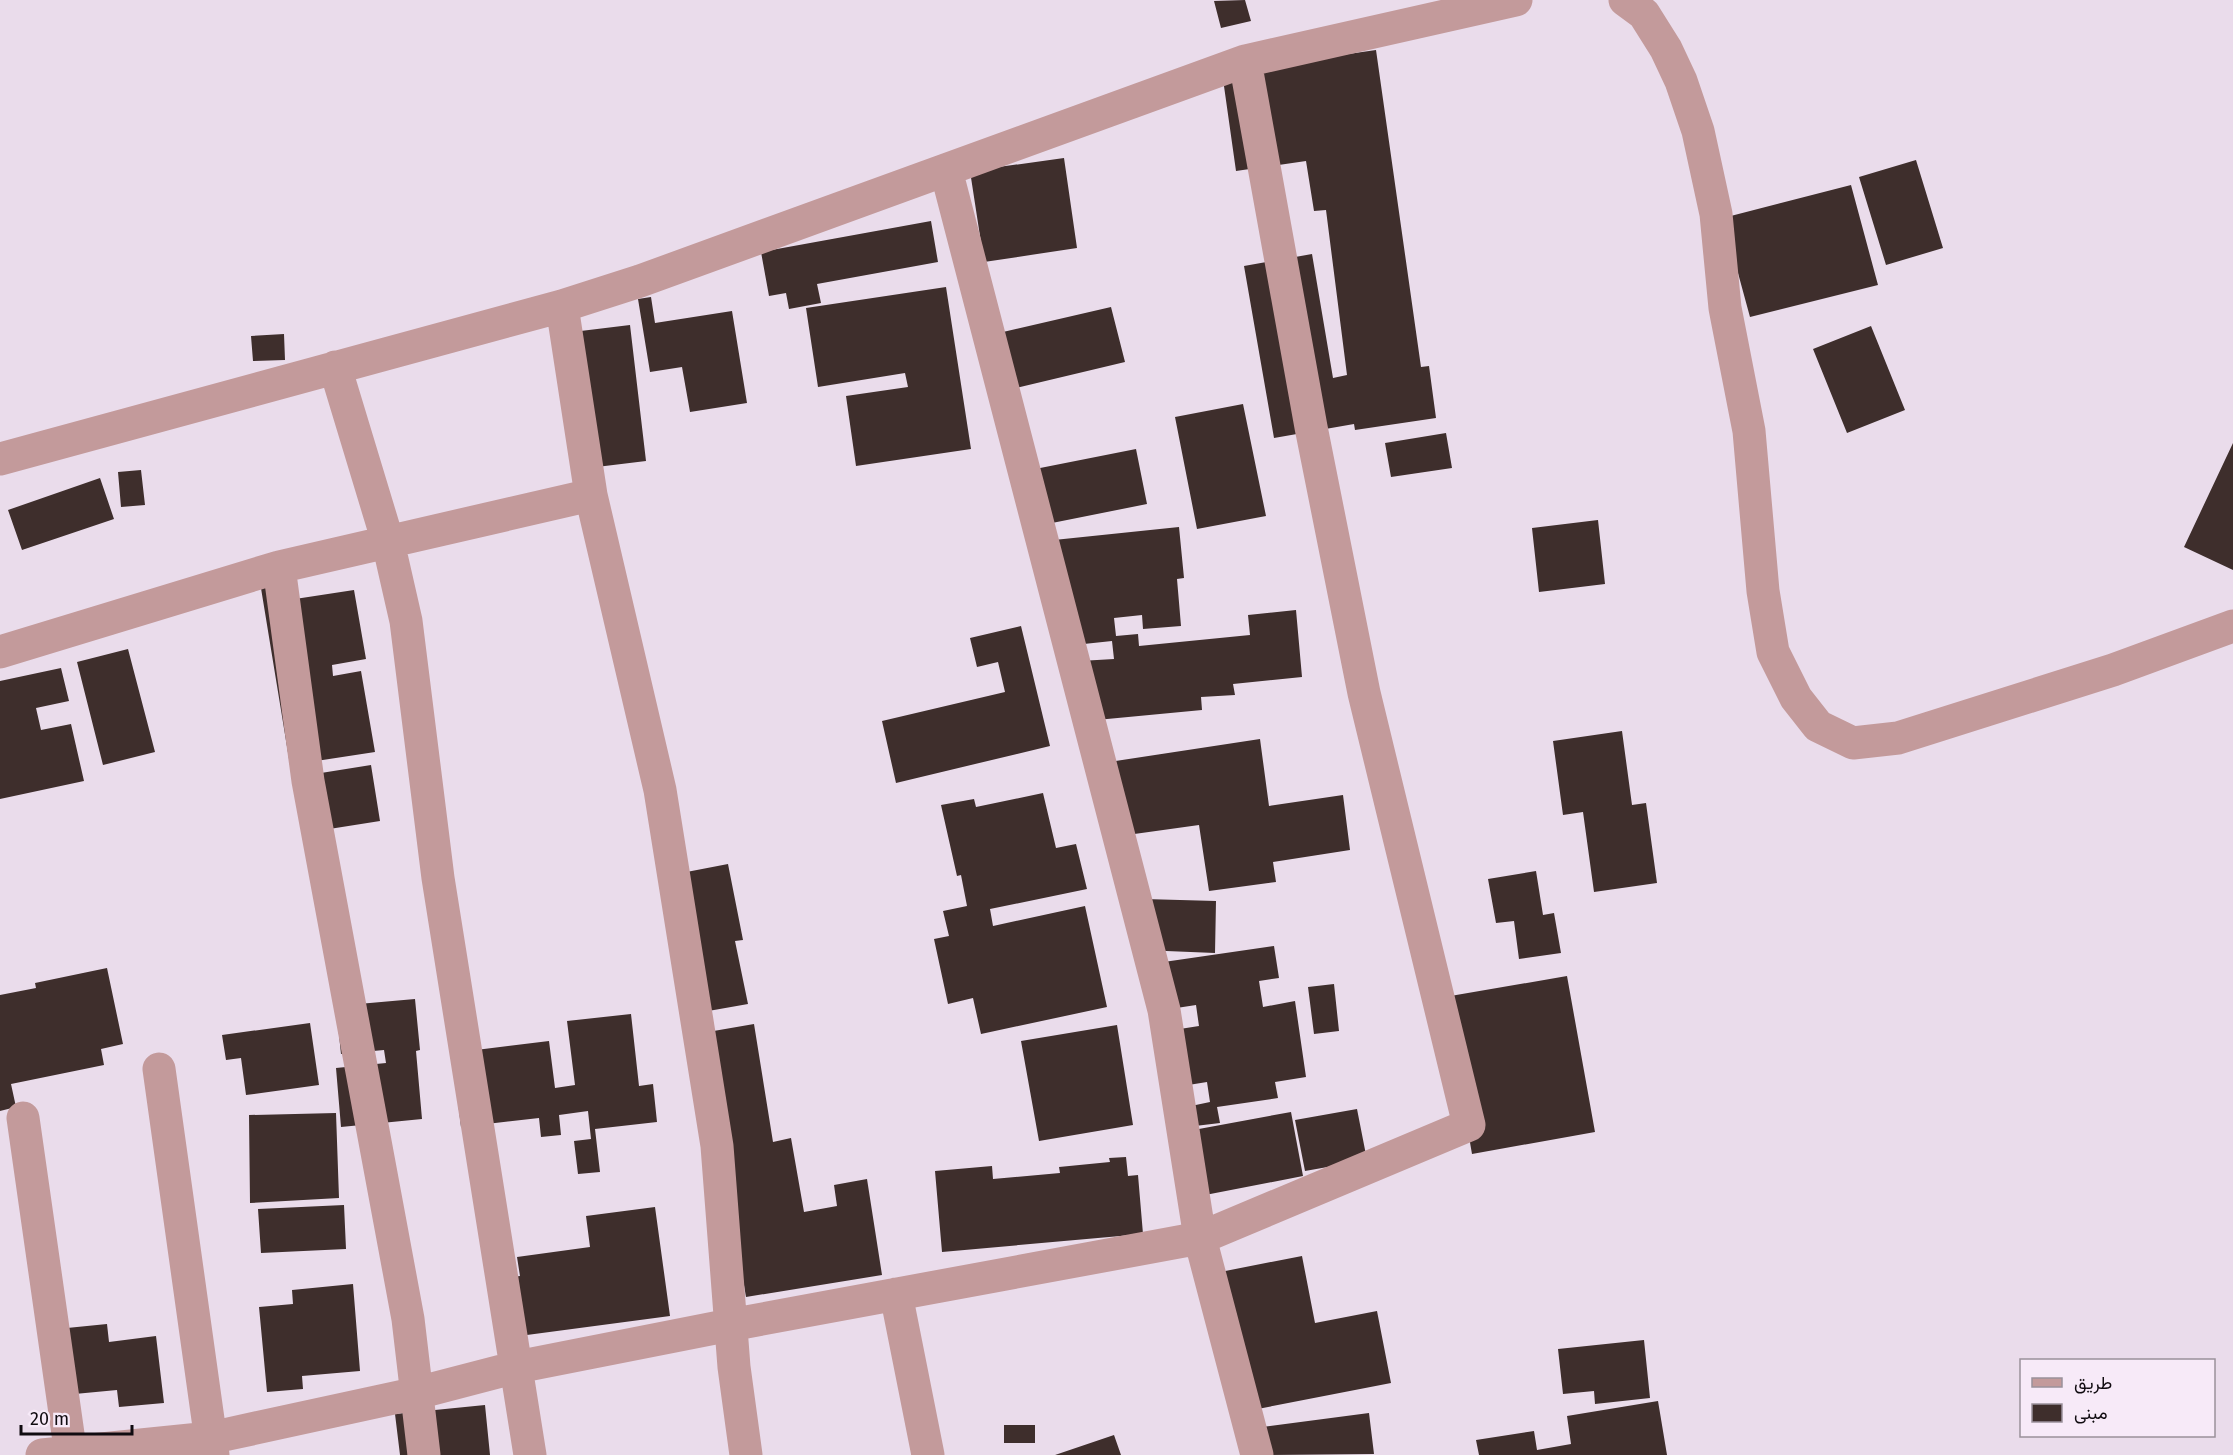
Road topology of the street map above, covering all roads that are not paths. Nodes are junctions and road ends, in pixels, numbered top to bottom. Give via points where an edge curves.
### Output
1 (1516, 0) edge
2 (1625, 0) edge
3 (1245, 61) junction
4 (946, 170) junction
5 (562, 306) junction
6 (335, 367) junction
7 (0, 459) edge
8 (591, 495) junction
9 (388, 542) junction
10 (279, 567) junction
11 (2233, 626) edge
12 (0, 652) edge
13 (159, 1069) dead end
14 (23, 1118) dead end
15 (1200, 1238) junction
16 (896, 1294) junction
17 (730, 1325) junction
18 (517, 1367) junction
19 (417, 1393) junction
20 (212, 1447) edge
21 (61, 1454) edge
22 (424, 1455) edge
23 (530, 1455) edge
24 (746, 1455) edge
25 (928, 1455) edge
26 (1257, 1455) edge

1 - 3 street
2 - 11 street via 1644,14 1666,49 1682,81 1698,131 1716,214 1725,308 1749,431 1763,591 1773,652 1796,698 1818,726 1853,743 1898,738 2113,670
3 - 4 street
3 - 15 street via 1311,428 1364,693 1469,1125
4 - 5 street
4 - 15 street via 1164,1010
5 - 6 street
5 - 8 street
6 - 7 street
6 - 9 street
8 - 9 street
8 - 17 street via 662,801 717,1146
9 - 10 street
9 - 18 street via 406,621 438,879
10 - 12 street
10 - 19 street via 309,781 408,1319
13 - 20 street
14 - 21 street
15 - 16 street
15 - 26 street
16 - 17 street
16 - 25 street
17 - 18 street
17 - 24 street
18 - 19 street
18 - 23 street
19 - 20 street
19 - 22 street
20 - 21 street

